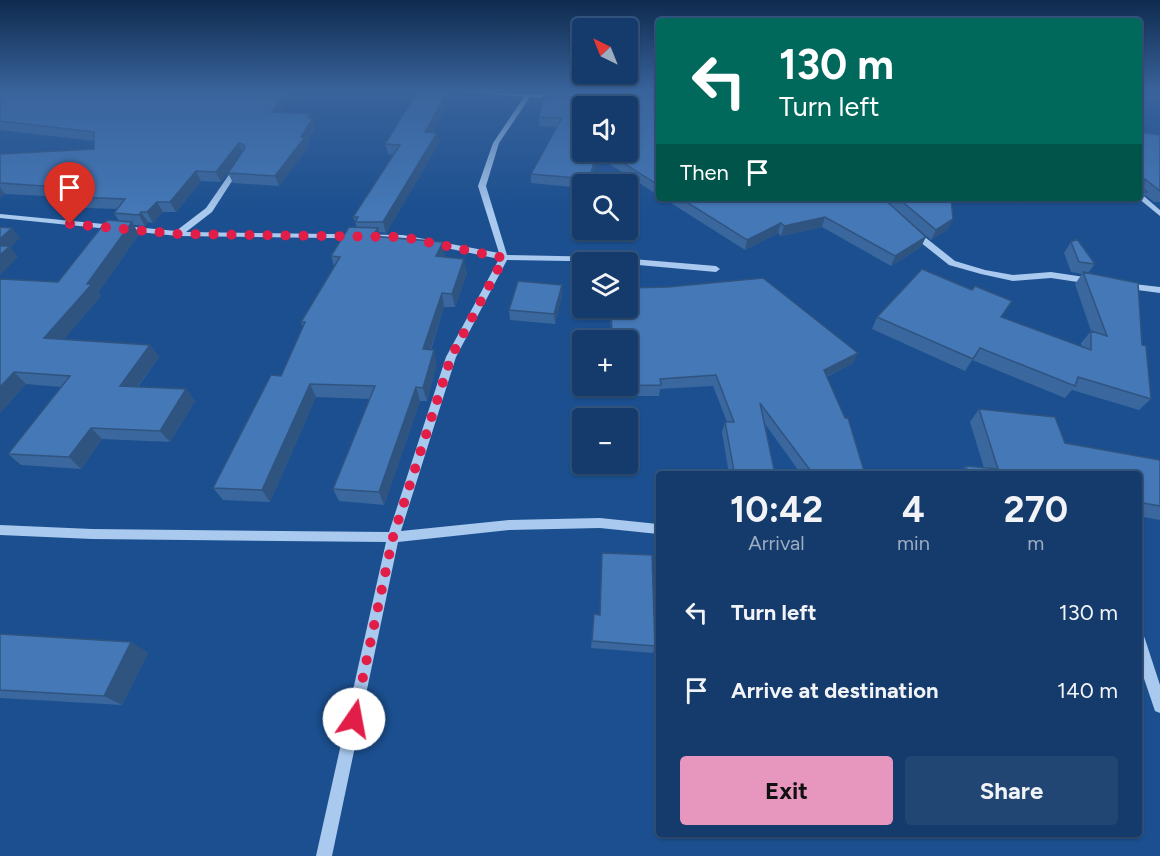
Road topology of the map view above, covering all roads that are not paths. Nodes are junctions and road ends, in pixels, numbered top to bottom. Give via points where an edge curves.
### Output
1 (503, 132) edge
2 (244, 157) edge
3 (1142, 197) edge
4 (1160, 214) edge
5 (0, 216) edge
6 (906, 225) edge
7 (178, 234) junction
8 (504, 258) junction
9 (716, 269) dead end
10 (1102, 283) edge
11 (1112, 284) edge
12 (1160, 290) edge
13 (656, 529) edge
14 (0, 530) edge
15 (393, 537) junction
16 (1142, 651) edge
17 (1160, 706) edge
18 (324, 856) edge

1 - 8 street via 482,186
2 - 7 street via 209,210
3 - 4 street
5 - 7 street
6 - 10 street via 952,263 1013,278 1051,275
7 - 8 street via 403,237
8 - 9 street via 609,260
8 - 15 street via 451,357
11 - 12 street
13 - 15 street via 600,523 508,525
14 - 15 street
15 - 18 street
16 - 17 street

